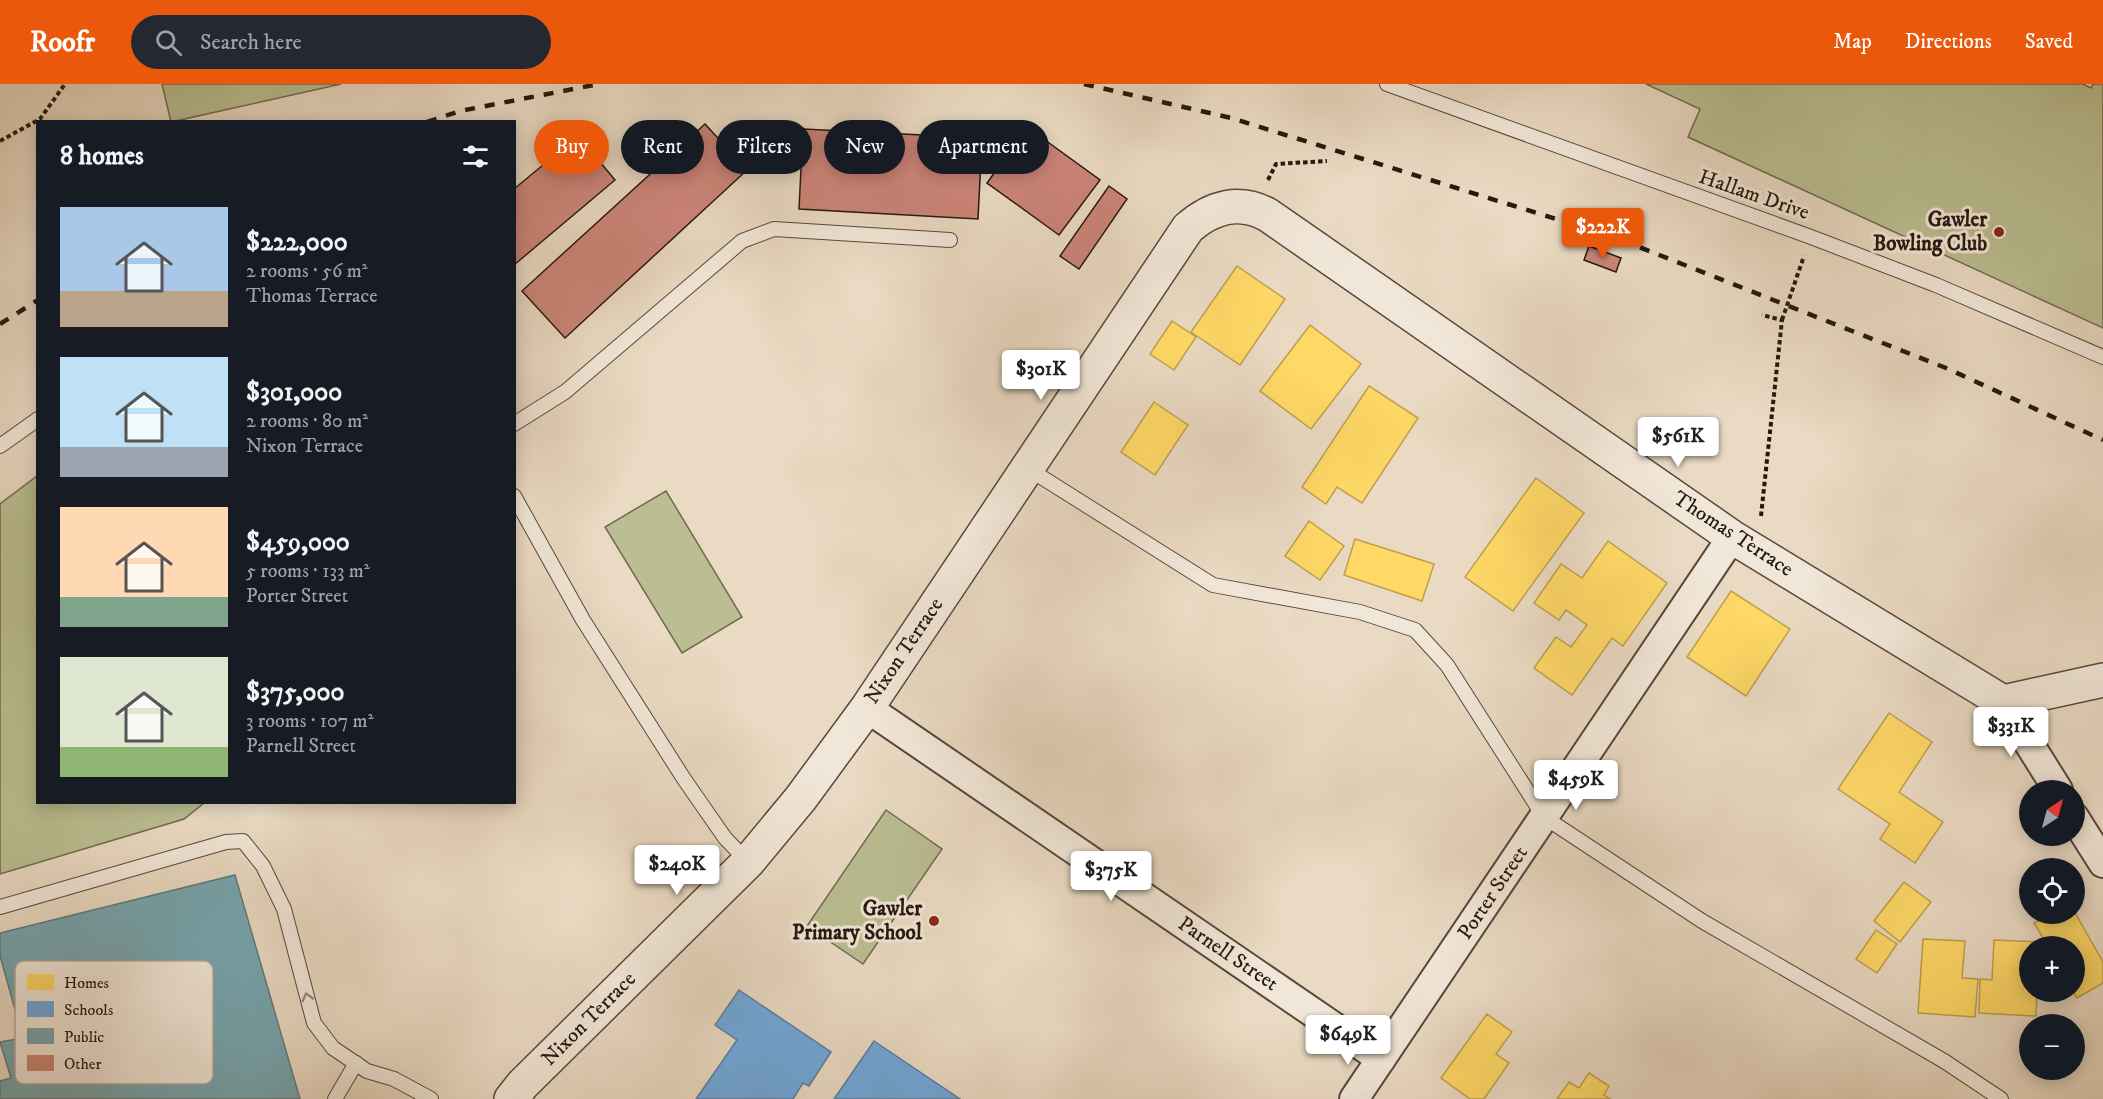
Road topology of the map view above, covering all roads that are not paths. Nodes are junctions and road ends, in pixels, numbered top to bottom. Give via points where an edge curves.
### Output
1 (1387, 84) edge
2 (1260, 211) joint
3 (950, 240) dead end
4 (2103, 357) edge
5 (36, 420) edge
6 (516, 423) edge
7 (0, 446) edge
8 (1027, 468) junction
9 (516, 500) edge
10 (1732, 537) junction
11 (2103, 680) edge
12 (2003, 702) junction
13 (867, 708) junction
14 (2052, 780) edge
15 (1544, 817) junction
16 (2085, 834) edge
17 (748, 862) junction
18 (2103, 863) edge
19 (0, 907) edge
20 (1381, 1059) junction
21 (356, 1063) junction
22 (335, 1099) edge
23 (431, 1099) edge
24 (511, 1099) edge
25 (1354, 1099) edge
26 (2001, 1099) edge

1 - 4 lane, Hallam Drive via 1811,237 1936,285
2 - 8 street, Nixon Terrace via 1239,205 1217,210 1188,228
2 - 10 street, Thomas Terrace
3 - 6 lane via 774,229 742,242 565,392
5 - 7 lane
8 - 13 street, Nixon Terrace
8 - 15 lane via 1213,585 1360,612 1415,630 1447,665
9 - 17 lane via 583,620 678,769 725,838
10 - 12 street, Thomas Terrace
10 - 15 street, Porter Street
11 - 12 street
12 - 14 street
13 - 17 street, Nixon Terrace
13 - 20 street, Parnell Street
15 - 20 street, Porter Street
15 - 26 lane via 1702,921 1944,1061
16 - 18 street
17 - 24 street, Nixon Terrace
21 -> 19 lane via 333,1048 314,1023 284,909 263,866 243,841 226,842
20 - 25 street, Porter Street
21 - 22 lane
21 - 23 lane

